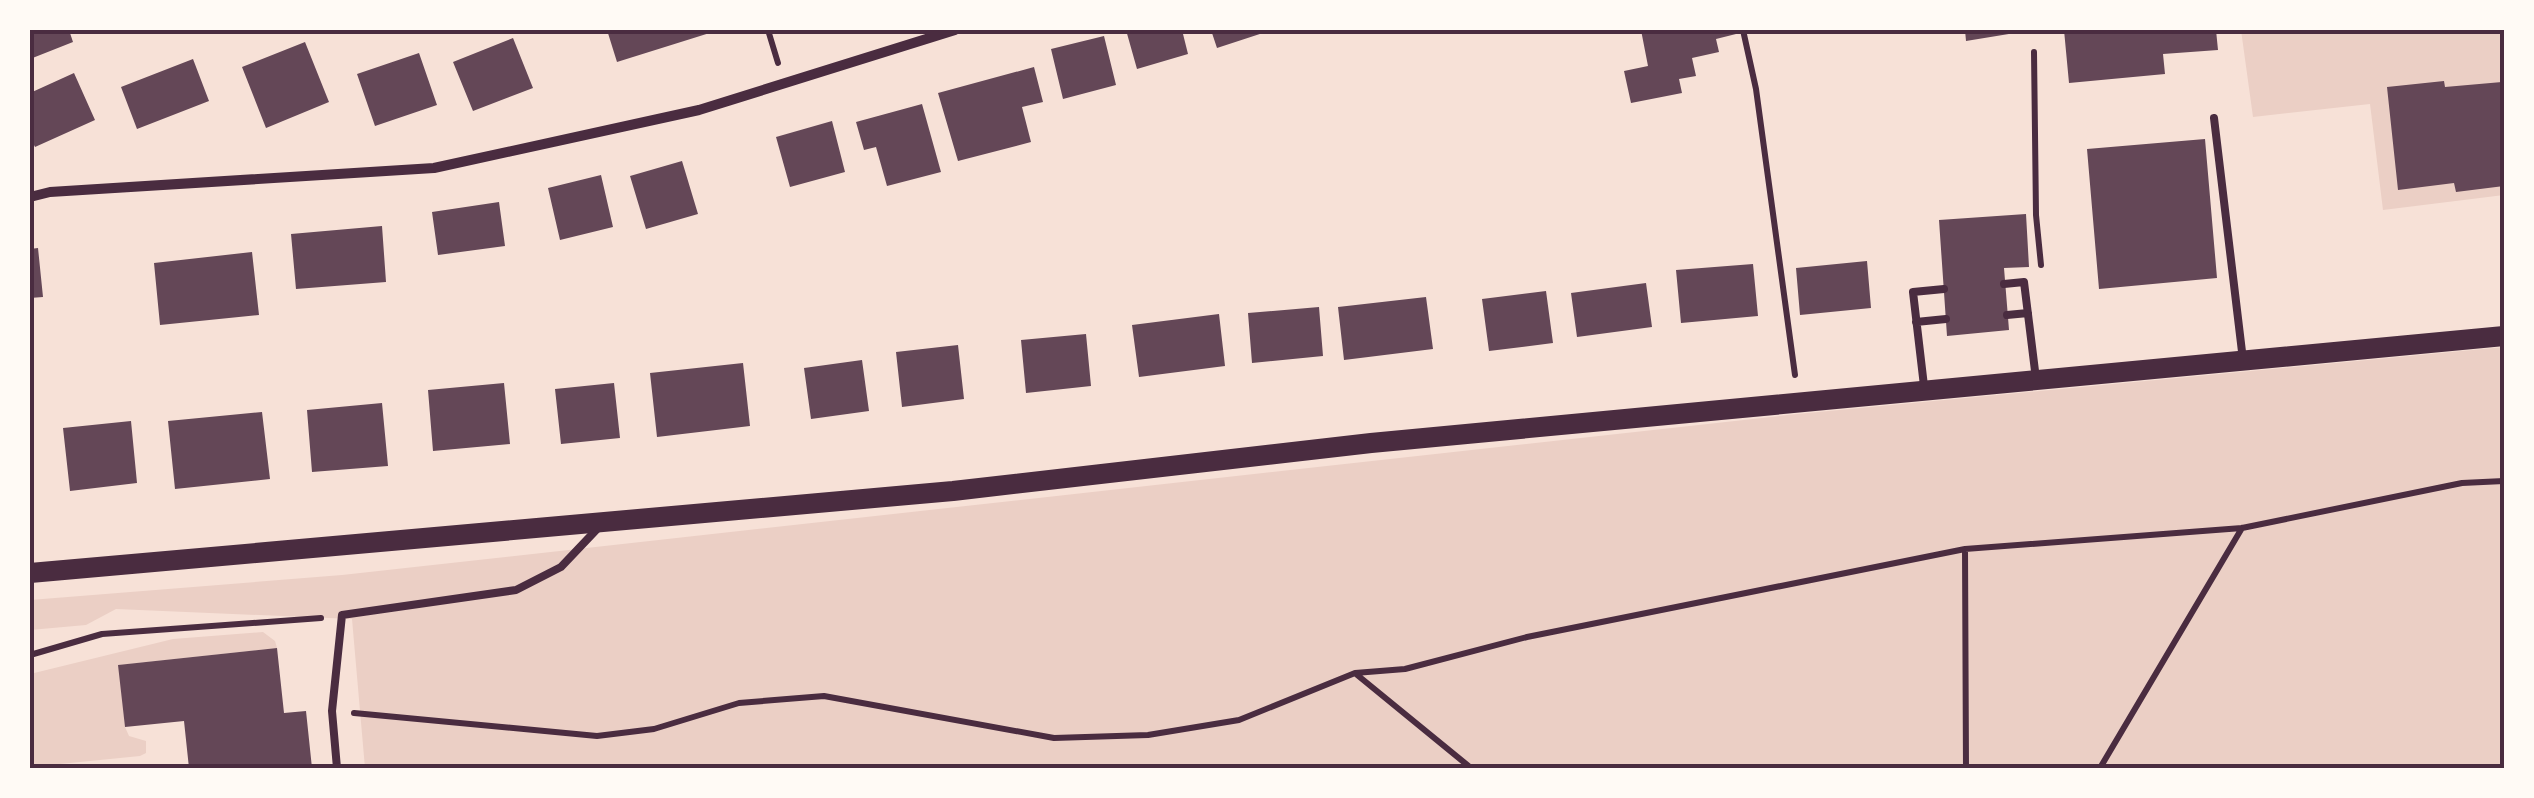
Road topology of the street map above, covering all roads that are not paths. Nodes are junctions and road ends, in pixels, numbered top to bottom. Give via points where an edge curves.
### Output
1 (956, 30) edge
2 (2214, 118) dead end
3 (30, 197) edge
4 (2004, 284) dead end
5 (1944, 289) dead end
6 (2028, 312) junction
7 (2007, 315) dead end
8 (1946, 320) dead end
9 (1916, 322) junction
10 (2504, 336) edge
11 (2243, 360) junction
12 (2036, 379) junction
13 (1924, 390) junction
14 (602, 524) junction
15 (30, 574) edge
16 (338, 768) edge

1 - 3 street via 699,110 434,168
2 - 11 lane
4 - 6 lane via 2024,282
5 - 9 lane via 1914,292
6 - 7 lane
6 - 12 lane
8 - 9 lane
9 - 13 lane
10 - 11 main road
11 - 12 main road
12 - 13 main road
13 - 14 main road
14 - 15 main road
14 - 16 lane via 561,566 516,590 342,615 332,711

